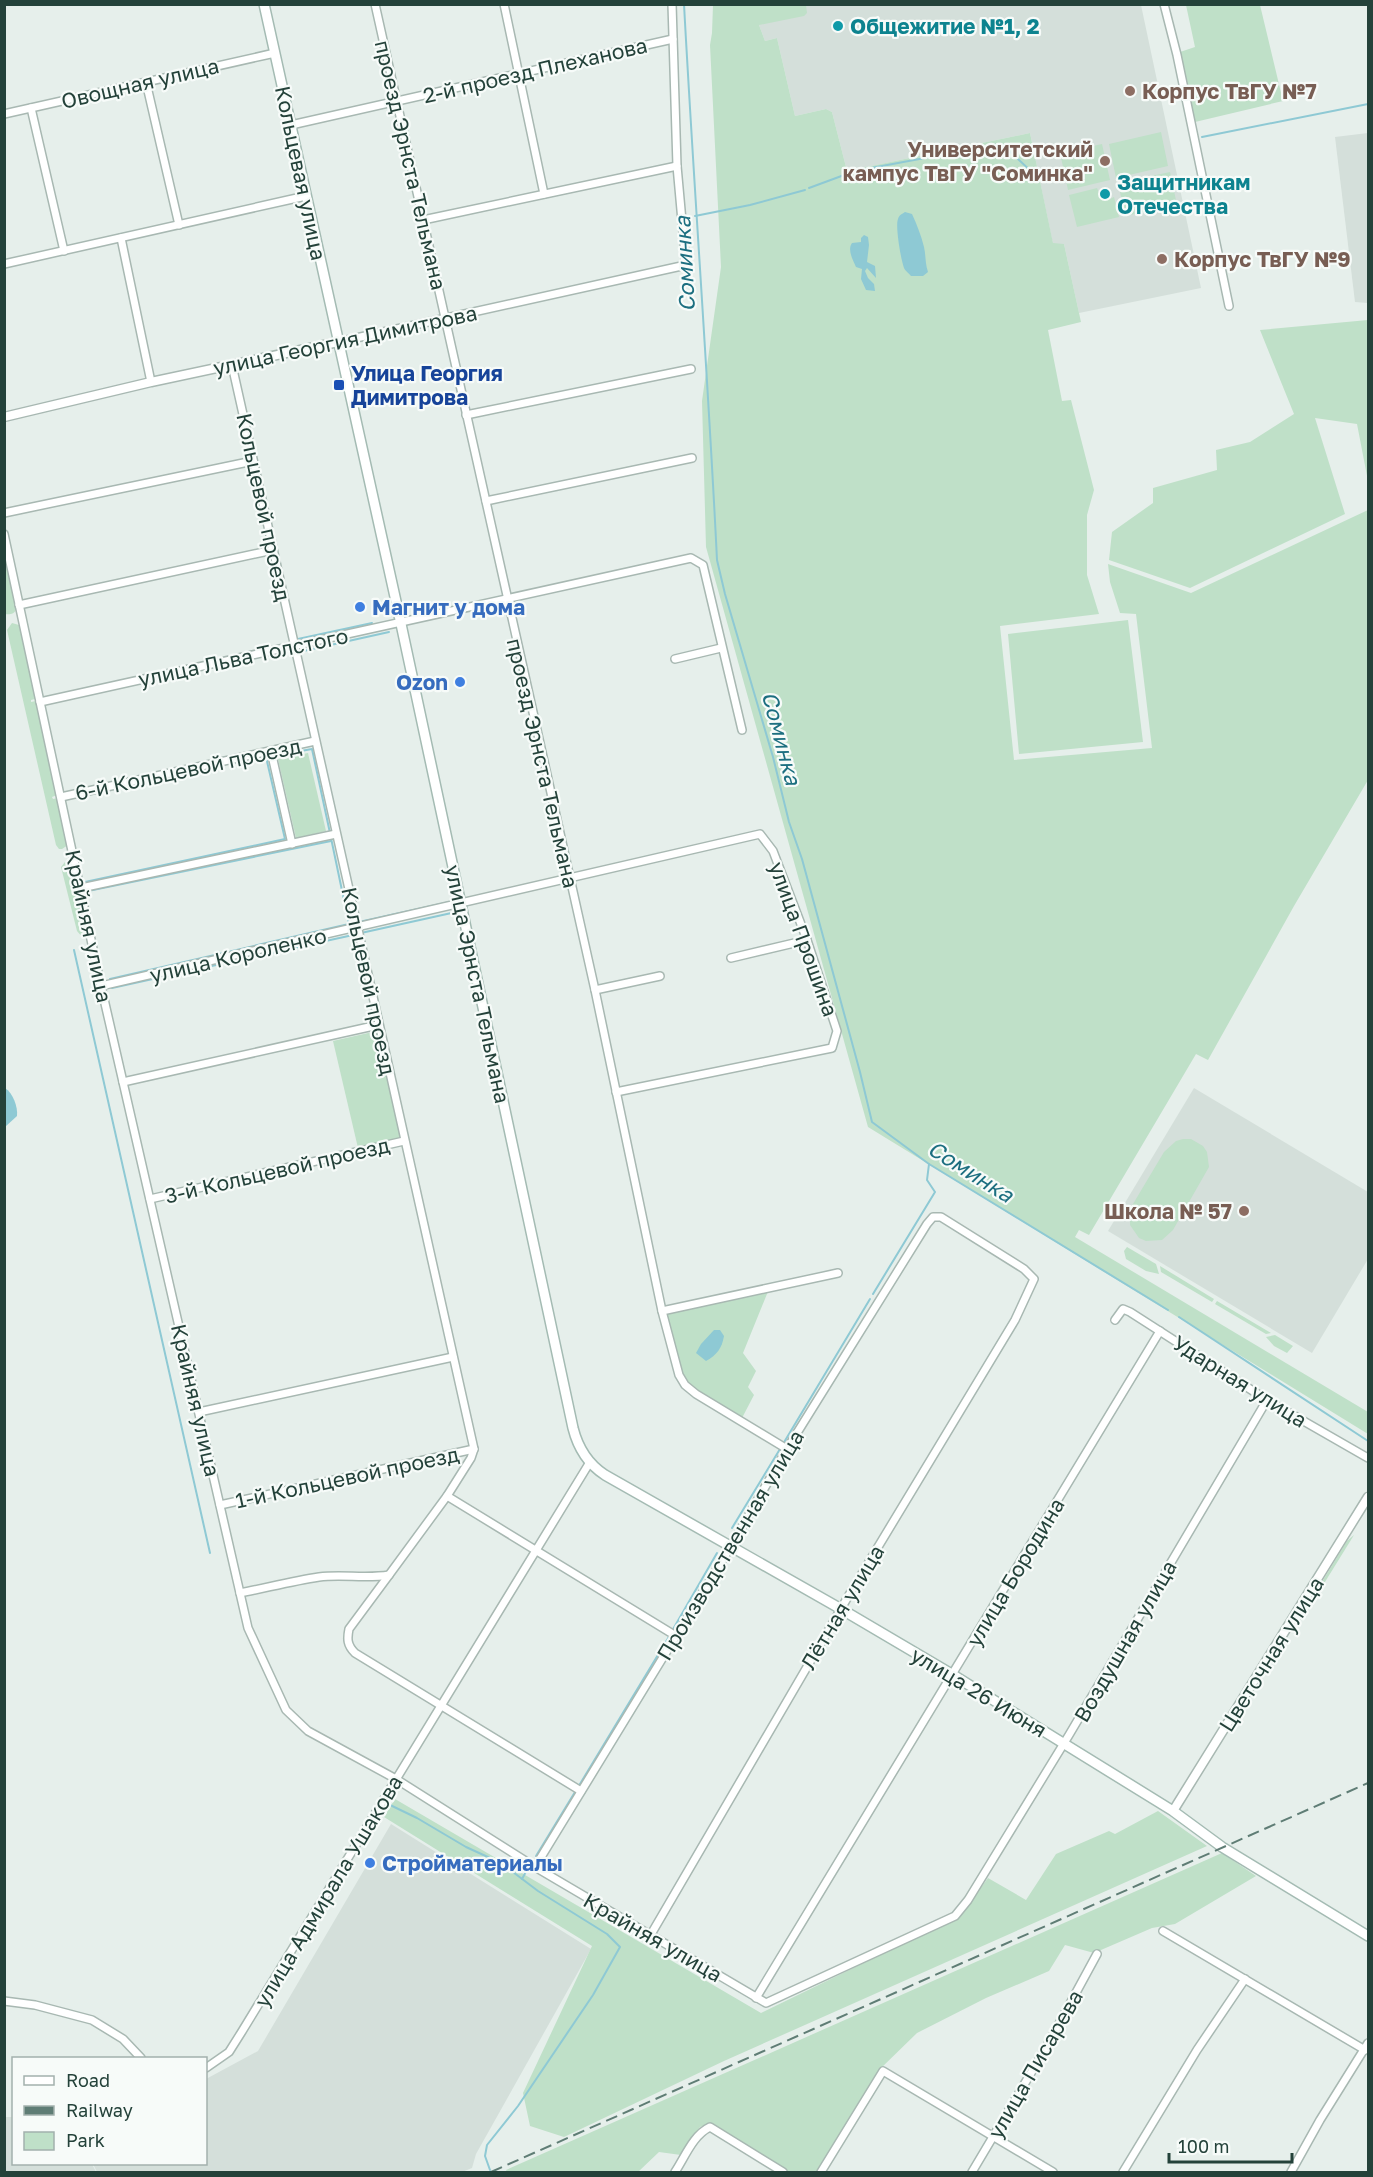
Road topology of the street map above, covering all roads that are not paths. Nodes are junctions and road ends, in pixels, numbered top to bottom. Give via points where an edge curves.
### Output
1 (264, 4) edge
2 (375, 4) edge
3 (504, 4) edge
4 (672, 4) edge
5 (1164, 4) edge
6 (673, 39) junction
7 (275, 53) junction
8 (518, 74) junction
9 (146, 82) junction
10 (396, 101) junction
11 (30, 108) junction
12 (4, 114) edge
13 (291, 125) junction
14 (677, 166) junction
15 (544, 194) junction
16 (306, 196) junction
17 (423, 220) junction
18 (179, 225) junction
19 (122, 238) junction
20 (64, 251) junction
21 (4, 264) edge
22 (1229, 306) dead end
23 (445, 318) junction
24 (339, 342) junction
25 (232, 364) junction
26 (691, 369) dead end
27 (151, 382) junction
28 (466, 415) junction
29 (4, 417) edge
30 (692, 458) dead end
31 (254, 461) junction
32 (486, 501) junction
33 (4, 513) edge
34 (4, 534) edge
35 (273, 550) junction
36 (507, 599) junction
37 (20, 605) junction
38 (401, 624) junction
39 (294, 645) junction
40 (721, 648) junction
41 (675, 659) dead end
42 (40, 702) junction
43 (742, 730) dead end
44 (315, 741) junction
45 (271, 751) junction
46 (61, 797) junction
47 (336, 834) junction
48 (760, 834) joint
49 (292, 844) junction
50 (569, 879) junction
51 (81, 888) junction
52 (460, 904) junction
53 (357, 928) junction
54 (807, 940) junction
55 (731, 958) dead end
56 (660, 976) dead end
57 (102, 986) junction
58 (595, 990) junction
59 (378, 1025) junction
60 (123, 1083) junction
61 (616, 1092) junction
62 (404, 1142) junction
63 (150, 1199) junction
64 (927, 1224) joint
65 (838, 1273) dead end
66 (662, 1311) junction
67 (1115, 1320) dead end
68 (1160, 1331) junction
69 (453, 1357) junction
70 (1266, 1400) junction
71 (199, 1412) junction
72 (474, 1449) junction
73 (786, 1449) junction
74 (1368, 1458) edge
75 (590, 1462) junction
76 (447, 1496) junction
77 (1368, 1497) edge
78 (220, 1504) junction
79 (731, 1546) junction
80 (535, 1550) junction
81 (389, 1575) junction
82 (240, 1593) junction
83 (841, 1609) junction
84 (675, 1636) junction
85 (953, 1675) junction
86 (442, 1705) junction
87 (1064, 1743) junction
88 (396, 1779) junction
89 (581, 1791) junction
90 (1173, 1811) junction
91 (535, 1867) junction
92 (1163, 1931) dead end
93 (650, 1936) junction
94 (1368, 1936) edge
95 (1097, 1954) dead end
96 (1245, 1979) junction
97 (756, 1998) junction
98 (4, 2001) edge
99 (766, 2003) joint
100 (1367, 2047) edge
101 (140, 2057) edge
102 (207, 2067) edge
103 (993, 2137) junction
104 (675, 2172) edge
105 (783, 2172) edge
106 (821, 2172) edge
107 (972, 2172) edge
108 (1053, 2172) edge
109 (1123, 2172) edge
110 (1291, 2172) edge

1 - 7 main road, Кольцевая улица
2 - 10 street, проезд Эрнста Тельмана
3 - 8 street
4 - 6 street
5 - 22 street
6 - 8 street, 2-й проезд Плеханова
6 - 14 street
7 - 9 street, Овощная улица
7 - 13 main road, Кольцевая улица
8 - 10 street, 2-й проезд Плеханова
8 - 15 street
9 - 11 street, Овощная улица
9 - 18 street
10 - 13 street, 2-й проезд Плеханова
10 - 17 street, проезд Эрнста Тельмана
11 - 12 street, Овощная улица
11 - 20 street
13 - 16 main road, Кольцевая улица
14 - 15 street
14 - 23 street, улица Георгия Димитрова via 686,265
15 - 17 street
16 - 18 street
16 - 24 main road, Кольцевая улица
17 - 23 street, проезд Эрнста Тельмана
18 - 19 street
19 - 20 street
19 - 27 street
20 - 21 street
23 - 24 street, улица Георгия Димитрова
23 - 28 street, проезд Эрнста Тельмана
24 - 25 street, улица Георгия Димитрова
24 - 38 main road, улица Эрнста Тельмана
25 - 27 street, улица Георгия Димитрова
25 - 31 street, Кольцевой проезд
26 - 28 street
27 - 29 street, улица Георгия Димитрова
28 - 32 street, проезд Эрнста Тельмана
30 - 32 street
31 - 33 street
31 - 35 street, Кольцевой проезд
32 - 36 street, проезд Эрнста Тельмана
34 - 37 street, Крайняя улица
35 - 37 street
35 - 39 street, Кольцевой проезд
36 - 38 street, улица Льва Толстого
36 - 40 street, улица Льва Толстого via 691,558 703,565
36 - 50 street, проезд Эрнста Тельмана
37 - 42 street, Крайняя улица
38 - 39 street, улица Льва Толстого
38 - 52 main road, улица Эрнста Тельмана
39 - 42 street, улица Льва Толстого
39 - 44 street, Кольцевой проезд
40 - 41 street
40 - 43 street
42 - 46 street, Крайняя улица
44 - 45 street, 6-й Кольцевой проезд
44 - 47 street, Кольцевой проезд
45 - 46 street, 6-й Кольцевой проезд
45 - 49 street
46 - 51 street, Крайняя улица
47 - 49 street
47 - 53 street, Кольцевой проезд
48 - 50 street, улица Короленко
48 - 54 street, улица Прошина via 772,851
49 - 51 street
50 - 52 street, улица Короленко
50 - 58 street, проезд Эрнста Тельмана
51 - 57 street, Крайняя улица
52 - 53 street, улица Короленко
52 - 75 main road, улица Эрнста Тельмана via 574,1432
53 - 57 street, улица Короленко
53 - 59 street, Кольцевой проезд
54 - 55 street
54 - 61 street, улица Прошина via 837,1031 832,1048
56 - 58 street
57 - 60 street, Крайняя улица
58 - 61 street, проезд Эрнста Тельмана
59 - 60 street
59 - 62 street, Кольцевой проезд
60 - 63 street, Крайняя улица
61 - 66 street, проезд Эрнста Тельмана
62 - 63 street, 3-й Кольцевой проезд
62 - 69 street, Кольцевой проезд
63 - 71 street, Крайняя улица
64 - 73 street, Производственная улица
64 - 83 street, Лётная улица via 933,1217 941,1217 1034,1279 1015,1320
65 - 66 street
66 - 73 street, проезд Эрнста Тельмана via 685,1385
67 - 68 street, Ударная улица via 1123,1309
68 - 70 street, Ударная улица
68 - 85 street, улица Бородина
69 - 71 street
69 - 72 street, Кольцевой проезд
70 - 74 street, Ударная улица
70 - 87 street, Воздушная улица
71 - 78 street, Крайняя улица
72 - 76 street
72 - 78 street, 1-й Кольцевой проезд
73 - 79 street, Производственная улица
75 - 79 main road, улица Эрнста Тельмана via 605,1475
75 - 80 street, улица Адмирала Ушакова
76 - 80 street
76 - 81 street
77 - 90 street, Цветочная улица
78 - 82 street, Крайняя улица
79 - 83 main road, улица 26 Июня
79 - 84 street, Производственная улица
80 - 84 street
80 - 86 street, улица Адмирала Ушакова
81 - 82 street via 319,1577
81 - 86 street via 350,1629 349,1647
82 - 88 street, Крайняя улица via 248,1628 286,1710 308,1731
83 - 85 main road, улица 26 Июня
83 - 93 street, Лётная улица
84 - 89 street, Производственная улица
85 - 87 main road, улица 26 Июня
85 - 97 street, улица Бородина
86 - 88 street, улица Адмирала Ушакова
86 - 89 street
87 - 90 main road, улица 26 Июня
87 - 99 street, Воздушная улица via 955,1916
88 - 91 street, Крайняя улица
88 - 102 street, улица Адмирала Ушакова via 229,2052
89 - 91 street, Производственная улица
90 - 94 main road, улица 26 Июня via 1222,1847
91 - 93 street, Крайняя улица
92 - 96 street
93 - 97 street, Крайняя улица
95 - 103 street, улица Писарева
96 - 100 street
96 - 109 street
97 - 99 street, Крайняя улица
98 - 101 street via 92,2020 123,2039
100 - 110 street
103 - 106 street via 883,2072
103 - 107 street, улица Писарева
103 - 108 street
104 - 105 street via 695,2139 710,2127

